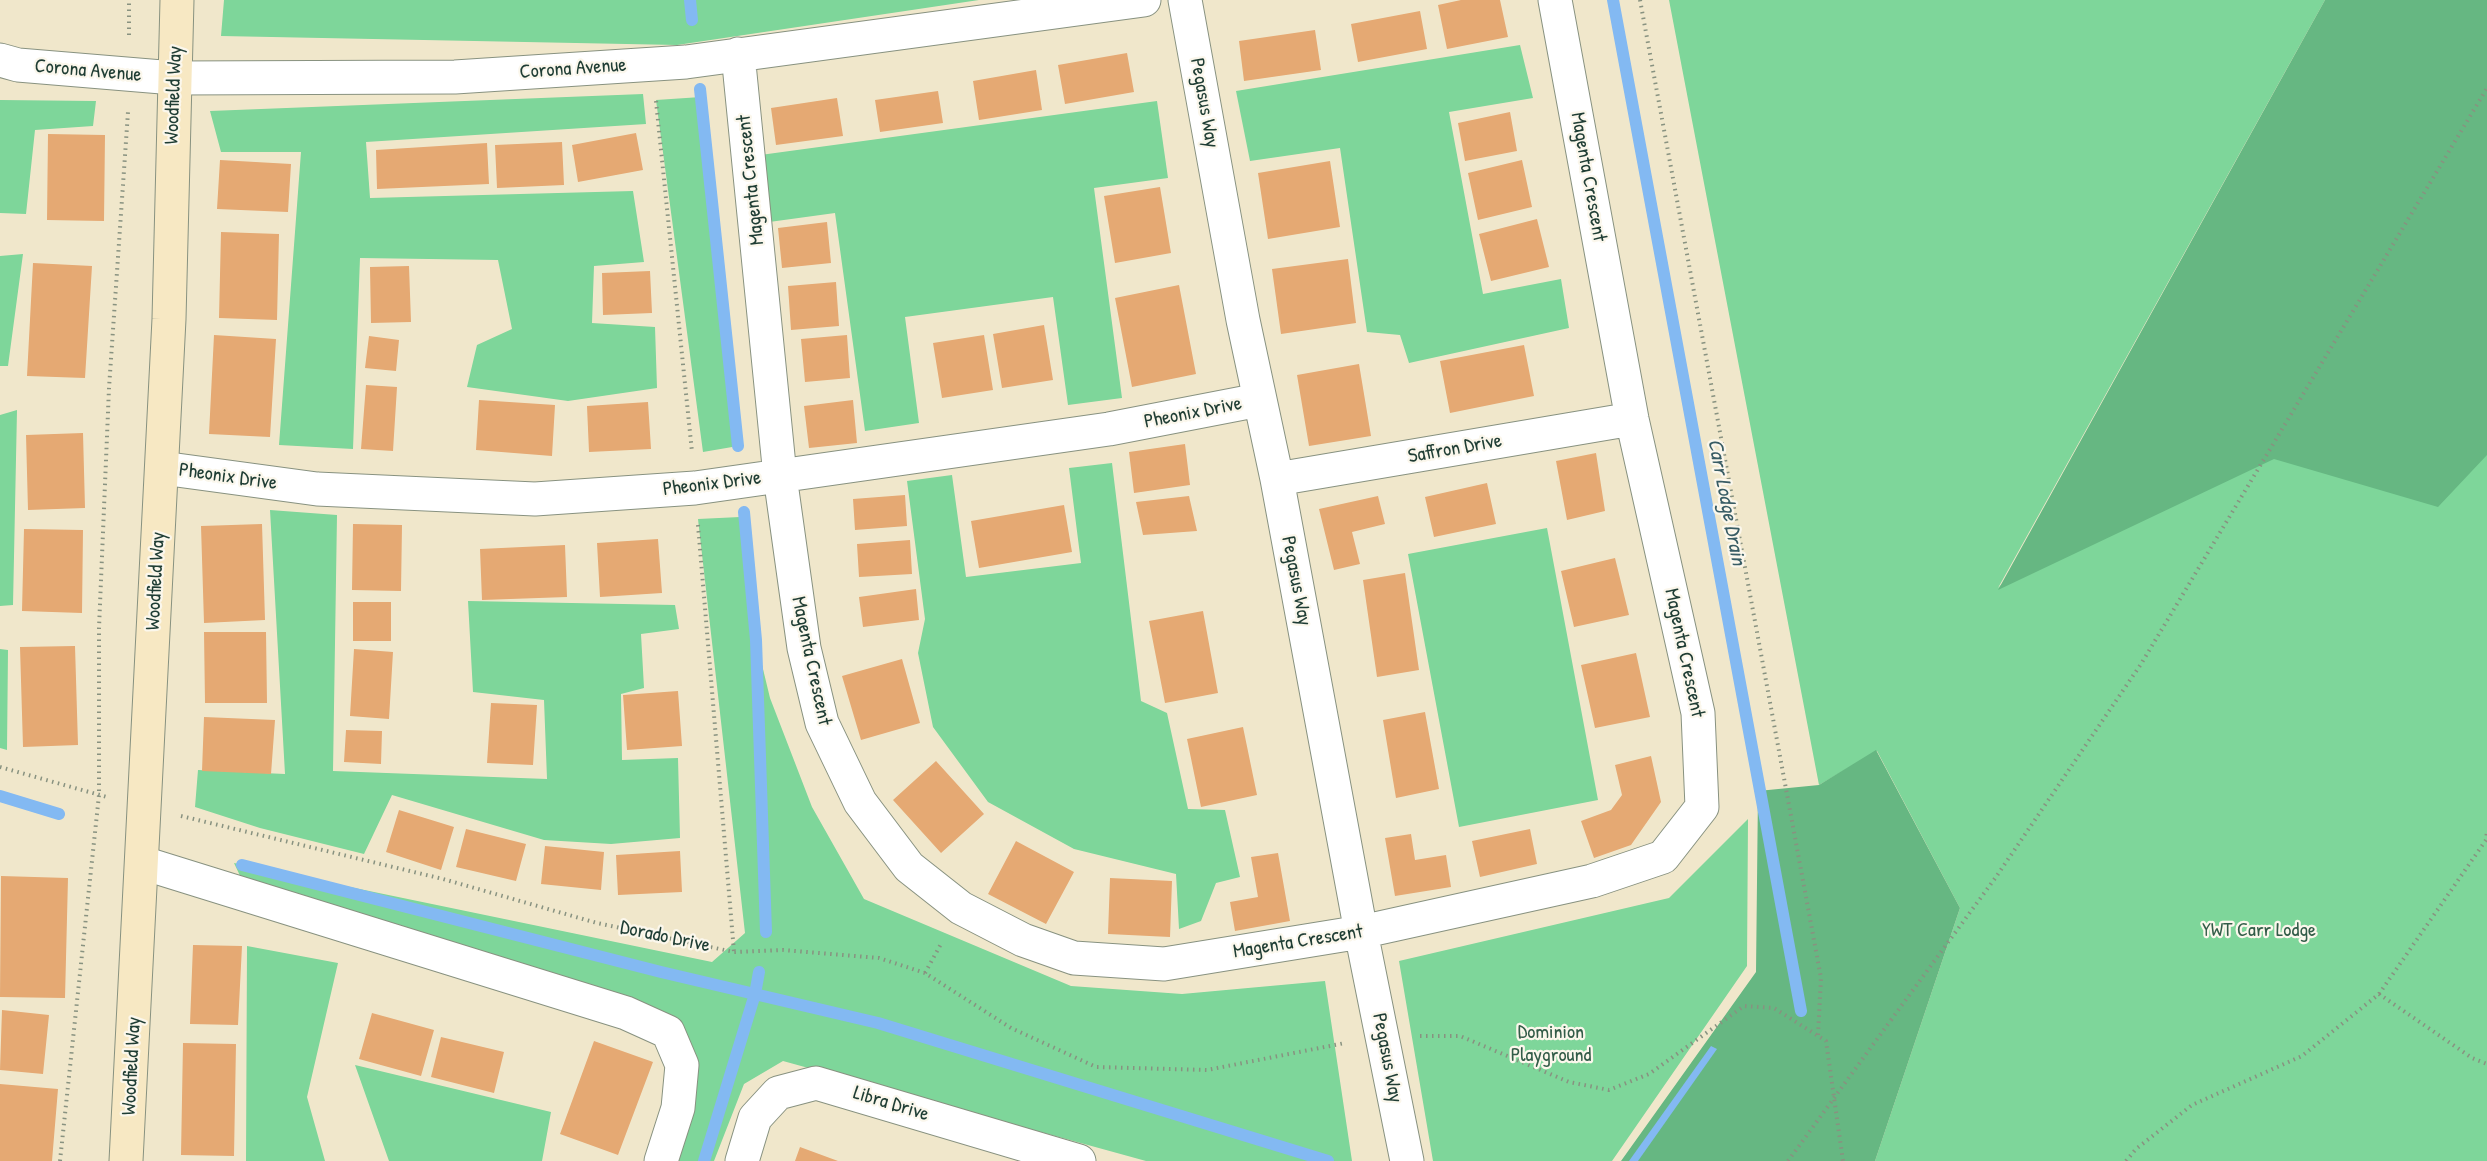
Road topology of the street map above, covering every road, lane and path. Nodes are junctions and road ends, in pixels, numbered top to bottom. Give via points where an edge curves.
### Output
1 (129, 0) edge
2 (177, 0) edge
3 (1144, 0) edge
4 (1185, 0) edge
5 (1555, 0) edge
6 (1640, 0) edge
7 (129, 12) dead end
8 (738, 54) junction
9 (0, 60) edge
10 (651, 64) junction
11 (129, 75) junction
12 (174, 78) junction
13 (2487, 88) edge
14 (1259, 400) junction
15 (1632, 419) junction
16 (162, 468) junction
17 (780, 476) junction
18 (1277, 478) junction
19 (695, 488) junction
20 (0, 767) edge
21 (99, 795) junction
22 (146, 807) junction
23 (2487, 831) edge
24 (143, 863) junction
25 (1361, 932) junction
26 (734, 952) junction
27 (2379, 994) junction
28 (1383, 1035) junction
29 (1818, 1036) junction
30 (2487, 1064) edge
31 (60, 1161) edge
32 (126, 1161) edge
33 (661, 1161) edge
34 (742, 1161) edge
35 (1079, 1161) edge
36 (1407, 1161) edge
37 (1788, 1161) edge
38 (1843, 1161) edge
39 (2126, 1161) edge

1 - 7 path
2 - 12 street, Woodfield Way
3 - 8 street, Corona Avenue
4 - 14 street, Pegasus Way
5 - 15 street, Magenta Crescent
6 - 29 path via 1821,978
8 - 10 street, Corona Avenue
8 - 17 street, Magenta Crescent
9 - 11 street, Corona Avenue
10 - 12 street, Corona Avenue via 455,77
10 - 19 path, Dorado Drive
11 - 12 street, Corona Avenue
11 - 21 path via 99,628
12 - 16 street, Woodfield Way
13 - 37 path, bridge via 2140,664 1996,877
14 - 17 street, Pheonix Drive via 1109,429
14 - 18 street, Pegasus Way
15 - 18 street, Saffron Drive
15 - 25 street, Magenta Crescent via 1698,713 1702,807 1663,858 1592,881
16 - 19 street, Pheonix Drive via 317,489 535,499
16 - 22 street, Woodfield Way
17 - 19 street, Pheonix Drive
17 - 25 street, Magenta Crescent via 804,648 822,723 860,802 909,867 935,888 961,908 1023,940 1074,958 1164,964
18 - 25 street, Pegasus Way
19 - 26 path, Dorado Drive
20 - 21 path, Dorado Drive
21 - 22 path, Dorado Drive
21 - 31 path
22 - 24 street, Woodfield Way
22 - 26 path, Dorado Drive via 443,879 597,923
23 - 27 path via 2486,840
24 - 32 street, Woodfield Way
24 - 33 street via 626,1013 668,1032 682,1065 678,1108
25 - 28 street, Pegasus Way
26 - 28 path via 783,950 888,961 926,973 1011,1028 1096,1067 1207,1070
27 - 30 path via 2472,1058
27 - 39 path via 2302,1056 2192,1105
28 - 29 path via 1460,1036 1569,1082 1609,1090 1649,1074 1744,1006 1774,1008
28 - 36 street, Pegasus Way
29 - 38 path via 1826,1041
34 - 35 street, Libra Drive via 755,1118 778,1093 816,1083

